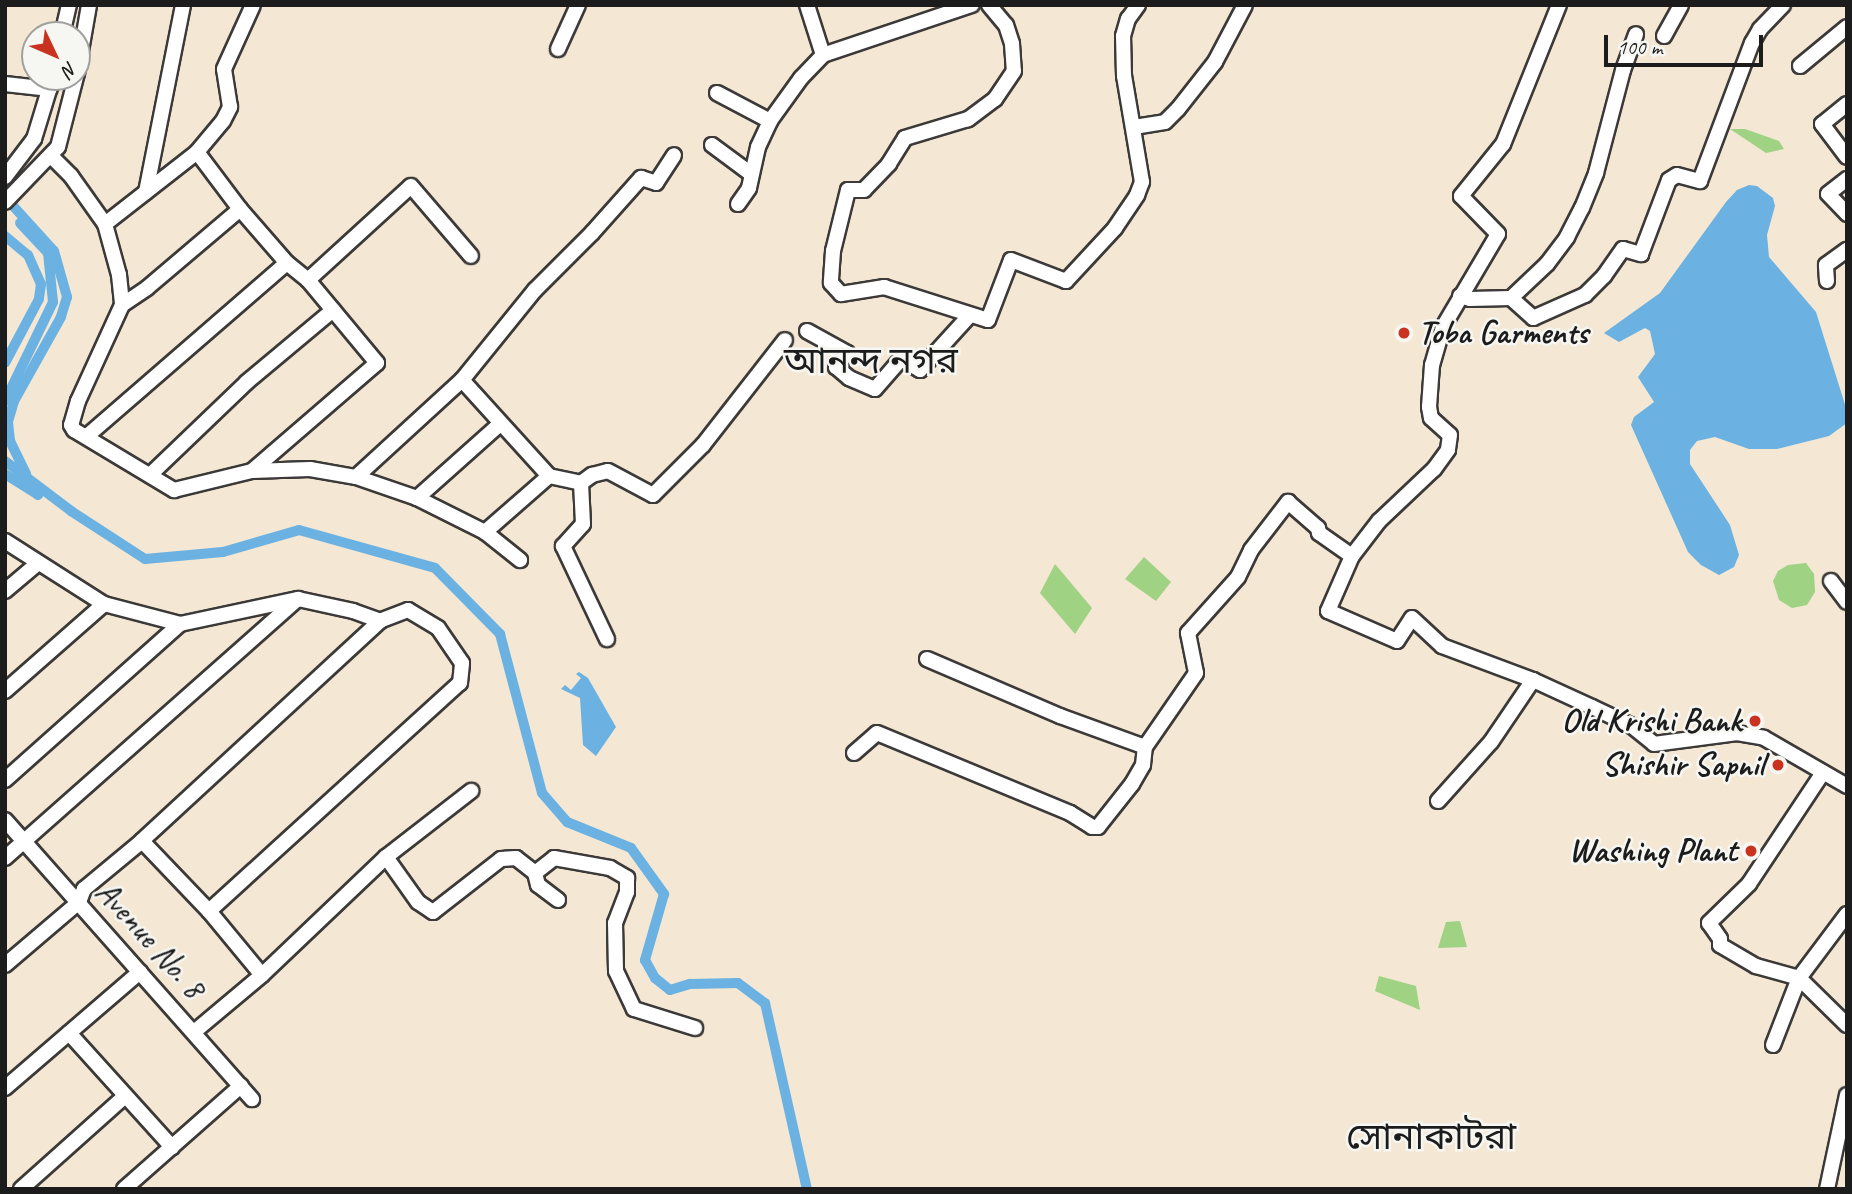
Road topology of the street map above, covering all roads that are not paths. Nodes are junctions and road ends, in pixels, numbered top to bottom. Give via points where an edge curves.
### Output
1 (183, 5) edge
2 (253, 5) edge
3 (578, 5) edge
4 (807, 5) edge
5 (972, 5) edge
6 (989, 5) edge
7 (1138, 5) edge
8 (1245, 5) edge
9 (1559, 5) edge
10 (1681, 5) edge
11 (1779, 9) edge
12 (1847, 27) edge
13 (1636, 34) dead end
14 (1664, 36) dead end
15 (558, 49) dead end
16 (823, 55) junction
17 (1800, 66) dead end
18 (49, 91) edge
19 (74, 91) edge
20 (717, 93) dead end
21 (1847, 104) edge
22 (771, 121) junction
23 (1134, 127) junction
24 (712, 145) dead end
25 (197, 152) junction
26 (674, 155) dead end
27 (51, 156) junction
28 (1847, 157) edge
29 (751, 174) junction
30 (5, 177) edge
31 (1847, 178) edge
32 (146, 192) junction
33 (11, 198) edge
34 (738, 204) dead end
35 (240, 209) junction
36 (1847, 214) edge
37 (106, 225) junction
38 (1847, 250) edge
39 (471, 256) dead end
40 (286, 263) junction
41 (308, 280) junction
42 (1827, 281) dead end
43 (1460, 296) junction
44 (1511, 298) junction
45 (122, 305) junction
46 (333, 310) junction
47 (970, 315) junction
48 (807, 331) dead end
49 (785, 340) dead end
50 (462, 380) junction
51 (499, 425) junction
52 (87, 436) junction
53 (252, 471) junction
54 (151, 474) junction
55 (549, 476) junction
56 (356, 477) junction
57 (581, 483) junction
58 (417, 498) junction
59 (485, 532) junction
60 (5, 541) edge
61 (1352, 556) junction
62 (520, 560) dead end
63 (37, 564) junction
64 (1831, 581) dead end
65 (5, 591) edge
66 (298, 599) junction
67 (405, 601) dead end
68 (1847, 603) edge
69 (104, 604) junction
70 (380, 621) junction
71 (180, 624) junction
72 (607, 639) dead end
73 (927, 659) dead end
74 (1532, 680) junction
75 (5, 691) edge
76 (1145, 747) junction
77 (853, 753) dead end
78 (1822, 774) junction
79 (5, 780) edge
80 (1847, 786) edge
81 (471, 791) dead end
82 (1438, 801) dead end
83 (5, 820) edge
84 (24, 841) junction
85 (142, 841) junction
86 (386, 857) junction
87 (5, 858) edge
88 (535, 873) junction
89 (558, 900) dead end
90 (79, 902) junction
91 (209, 911) junction
92 (1847, 914) edge
93 (5, 965) edge
94 (140, 972) junction
95 (262, 975) junction
96 (1799, 978) junction
97 (1847, 1025) edge
98 (695, 1028) dead end
99 (194, 1032) junction
100 (69, 1033) junction
101 (1773, 1045) dead end
102 (241, 1086) junction
103 (5, 1088) edge
104 (1847, 1095) edge
105 (125, 1096) junction
106 (252, 1099) dead end
107 (172, 1147) junction
108 (21, 1189) edge
109 (124, 1189) edge
110 (1827, 1189) edge

1 - 32 street
2 - 25 street via 224,69 230,107
3 - 15 street
4 - 16 street
5 - 16 street
6 - 47 street via 1006,25 1014,71 995,99 968,119 905,138 864,190 848,190 833,251 831,283 841,294 884,287
7 - 23 street via 1123,36 1124,76
8 - 23 street via 1216,62 1178,109 1165,122
9 - 43 street via 1503,144 1461,196 1498,234
10 - 14 street
11 - 44 street via 1752,43 1700,181 1677,175 1670,180 1642,254 1623,249 1585,295 1541,316 1533,318
12 - 17 street
13 - 44 street via 1582,208 1547,264
16 - 22 street
18 - 30 street via 34,139
19 - 27 street via 63,136
20 - 22 street
21 - 28 street via 1822,124
22 - 29 street
23 - 47 street via 1142,182 1115,228 1066,281 1011,261 988,320
24 - 29 street
25 - 32 street
25 - 35 street
26 - 50 street via 656,183 641,178 535,290
27 - 33 street
27 - 37 street via 72,176
29 - 34 street via 749,188
31 - 36 street via 1828,194
32 - 37 street
35 - 40 street
35 - 45 street
37 - 45 street
38 - 42 street via 1826,265
39 - 41 street via 411,186
40 - 41 street
40 - 52 street
41 - 46 street
43 - 44 street
43 - 61 street via 1443,327 1432,366 1431,418 1450,435 1448,450 1379,520
45 - 52 street via 72,416 74,430
46 - 53 street via 377,363
46 - 54 street via 247,382
47 - 48 street via 920,370 901,359 875,389 836,367 847,353
49 - 57 street via 703,445 653,495 608,471
50 - 51 street
50 - 56 street
51 - 55 street
51 - 58 street
52 - 54 street
53 - 54 street via 174,490
53 - 56 street via 310,469
55 - 57 street
55 - 59 street
56 - 58 street
57 - 72 street via 583,524 563,546
58 - 59 street
59 - 62 street
60 - 63 street
61 - 74 street via 1328,611 1397,641 1412,618 1442,646
61 - 76 street via 1319,533 1288,502 1251,550 1238,577 1188,633 1196,673
63 - 65 street
63 - 69 street
64 - 68 street
66 - 70 street
66 - 71 street
66 - 84 street
67 - 70 street
69 - 71 street
69 - 75 street
70 - 85 street
70 - 91 street via 408,610 438,628 462,663 460,683
71 - 79 street
73 - 76 street
74 - 78 street via 1632,726 1654,744 1737,733 1785,749
74 - 82 street via 1491,742
76 - 77 street via 1143,765 1132,784 1098,827 877,733
78 - 80 street
78 - 96 street via 1749,884 1709,923 1720,945 1756,966
81 - 86 street
83 - 84 street, Avenue No. 8
84 - 87 street
84 - 90 street, Avenue No. 8
85 - 90 street via 84,889
85 - 91 street
86 - 88 street via 418,901 433,912 501,859 516,858
86 - 95 street
88 - 89 street via 538,885
88 - 98 street via 554,858 610,868 627,878 627,892 615,923 615,971 634,1010
90 - 93 street
90 - 94 street, Avenue No. 8
91 - 95 street
92 - 96 street
94 - 99 street, Avenue No. 8
94 - 100 street
95 - 99 street
96 - 97 street
96 - 101 street
99 - 102 street, Avenue No. 8
100 - 103 street
100 - 105 street
102 - 106 street, Avenue No. 8
102 - 107 street
104 - 110 street
105 - 107 street
105 - 108 street
107 - 109 street

